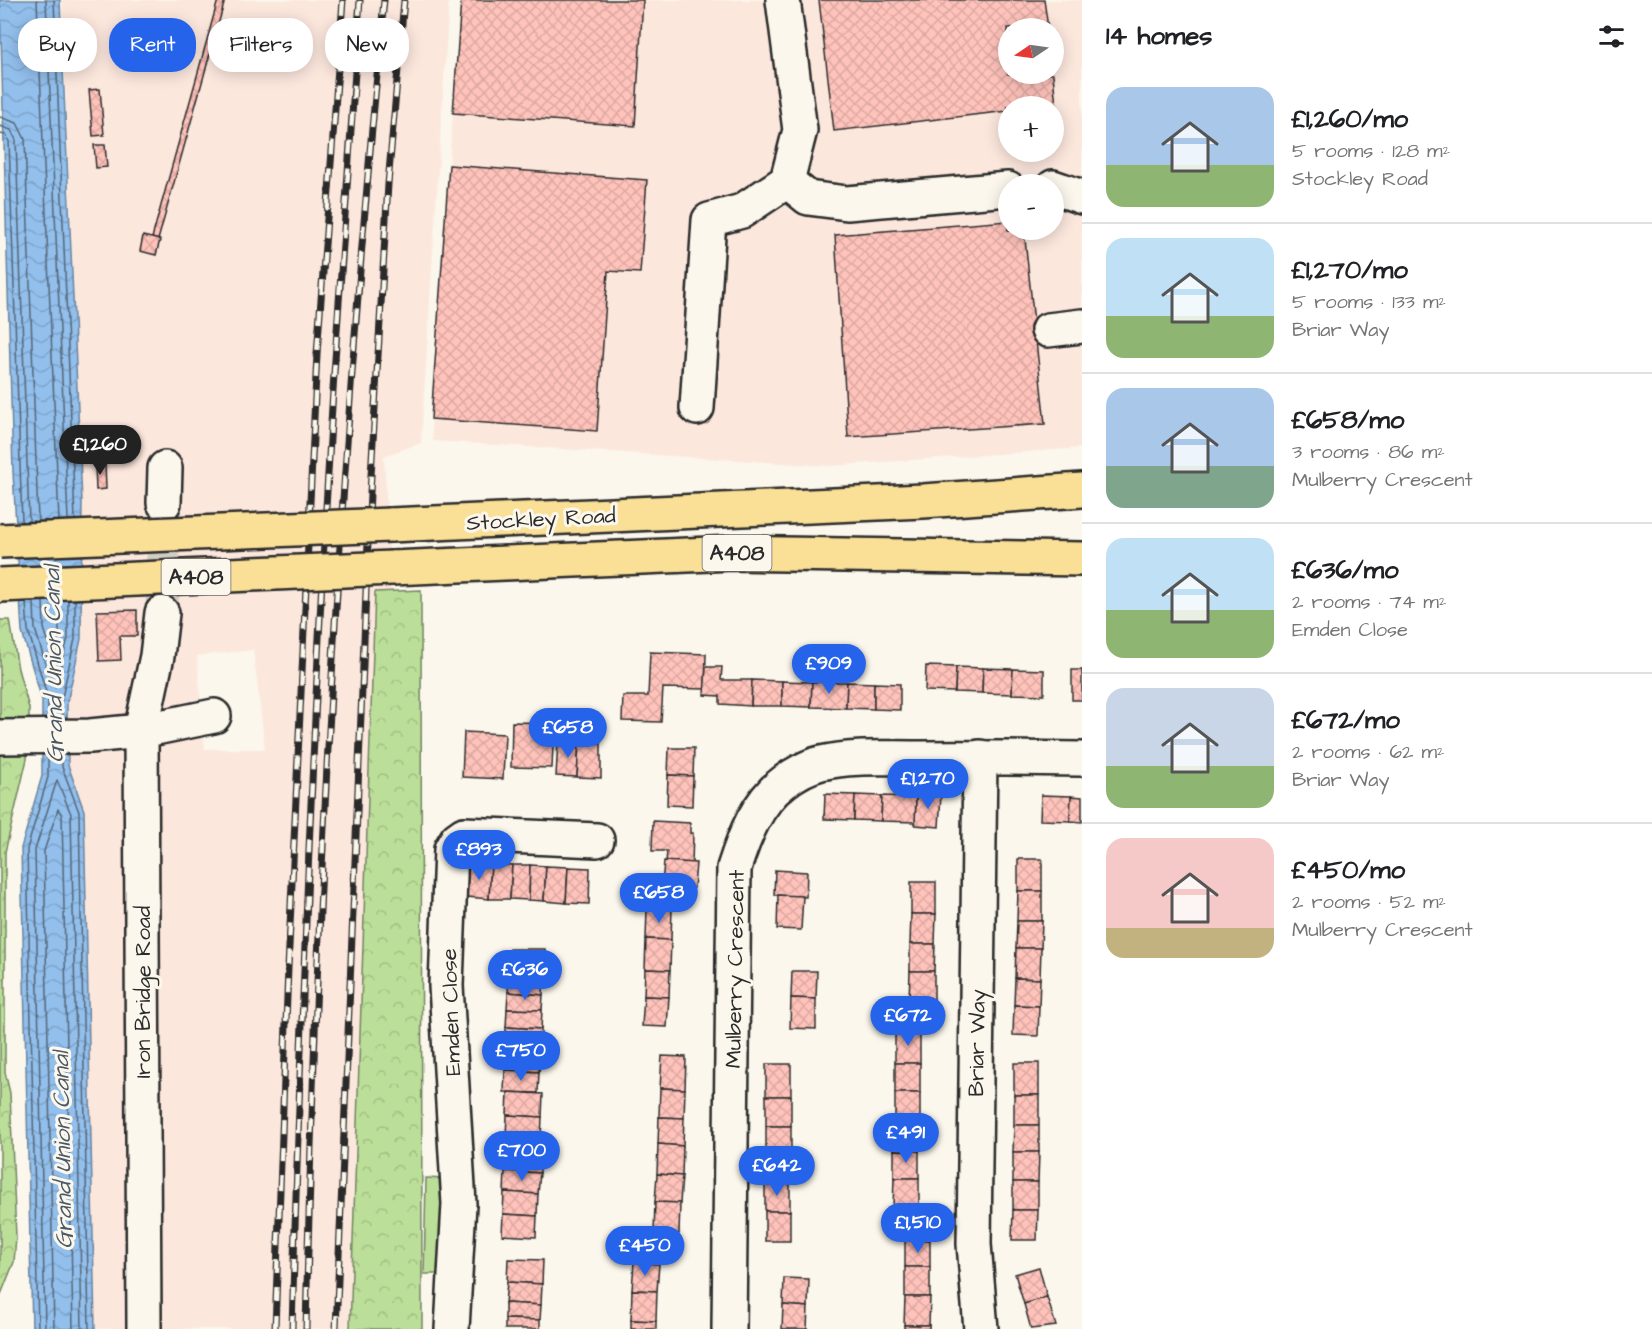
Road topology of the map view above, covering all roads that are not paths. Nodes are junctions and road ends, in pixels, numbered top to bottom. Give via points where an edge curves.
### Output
1 (780, 21) edge
2 (787, 181) junction
3 (998, 190) edge
4 (1064, 191) edge
5 (1082, 197) edge
6 (1082, 326) edge
7 (1048, 330) dead end
8 (698, 408) dead end
9 (165, 468) dead end
10 (1082, 490) edge
11 (164, 503) tunnel mouth
12 (0, 541) edge
13 (1082, 559) edge
14 (0, 585) edge
15 (162, 613) tunnel mouth
16 (214, 716) dead end
17 (141, 731) junction
18 (7, 737) edge
19 (980, 757) junction
20 (1082, 759) edge
21 (597, 840) dead end
22 (144, 1329) edge
23 (452, 1329) edge
24 (729, 1329) edge
25 (981, 1329) edge

1 - 2 street via 800,130
2 - 3 street via 808,198 847,203
2 - 8 street via 742,211 709,220
4 - 5 street
6 - 7 street
9 - 11 street
10 - 12 main road, Stockley Road / A408, bridge via 899,502
13 - 14 main road, Stockley Road / A408, bridge via 733,553
15 - 17 street, Iron Bridge Road via 158,656
16 - 17 street
17 - 18 street
17 - 22 street, Iron Bridge Road
19 - 20 street, Mulberry Crescent
19 - 24 street, Mulberry Crescent via 847,759 818,764 785,781 770,794 743,839 734,868
19 - 25 street, Briar Way via 974,1244
21 - 23 street, Emden Close via 464,834 451,849 446,986 459,1204

